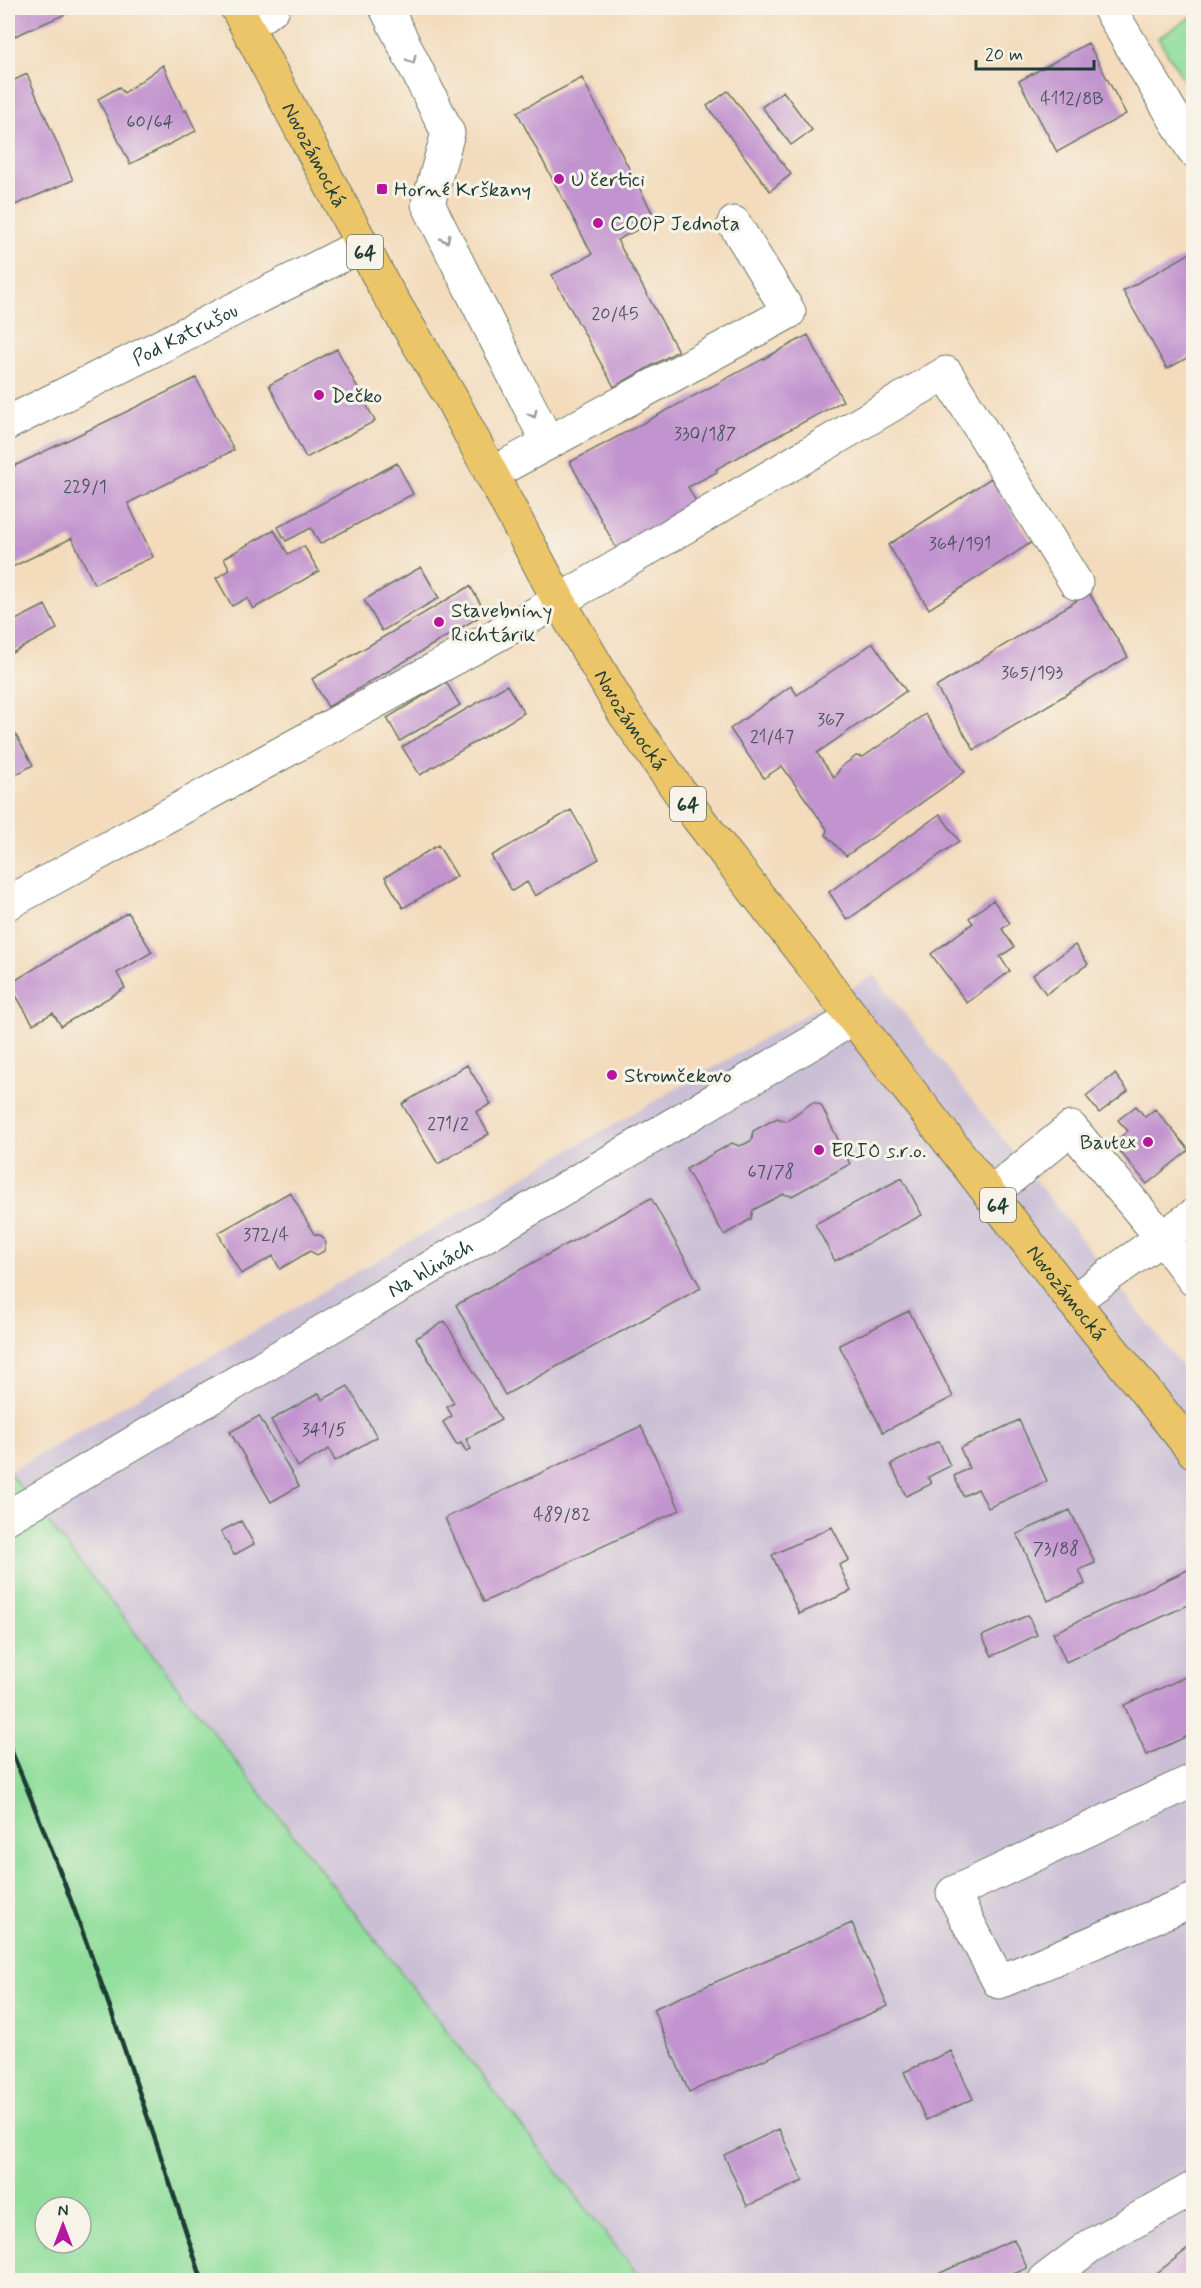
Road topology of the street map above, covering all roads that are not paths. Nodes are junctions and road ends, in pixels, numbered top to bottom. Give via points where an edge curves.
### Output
1 (273, 8) edge
2 (386, 8) edge
3 (1109, 8) edge
4 (242, 17) edge
5 (1194, 151) edge
6 (734, 223) dead end
7 (362, 245) junction
8 (8, 423) edge
9 (548, 443) junction
10 (491, 474) junction
11 (1076, 583) dead end
12 (559, 602) junction
13 (8, 903) edge
14 (852, 1019) junction
15 (990, 1195) junction
16 (1194, 1215) edge
17 (1163, 1239) junction
18 (1194, 1280) edge
19 (1073, 1301) junction
20 (1194, 1452) edge
21 (8, 1517) edge
22 (1194, 1780) edge
23 (1194, 1900) edge
24 (1194, 2188) edge
25 (1045, 2280) edge

1 - 4 street
2 -> 9 street via 448,133 428,204
3 - 5 street
4 - 7 main road, Novozámocká / 64
6 - 9 street via 789,312
7 - 8 street, Pod Katrušou
7 - 10 main road, Novozámocká / 64
9 - 10 street
10 - 12 main road, Novozámocká / 64
11 - 12 street via 946,373
12 - 13 street
12 - 14 main road, Novozámocká / 64 via 624,713 698,818
14 - 15 main road, Novozámocká / 64
14 - 21 street, Na hlinách
15 - 17 street via 1071,1128
15 - 19 main road, Novozámocká / 64
16 - 17 street
17 - 18 street
17 - 19 street
19 - 20 main road, Novozámocká / 64
22 - 23 street via 953,1893 999,1982
24 - 25 street via 1090,2246

